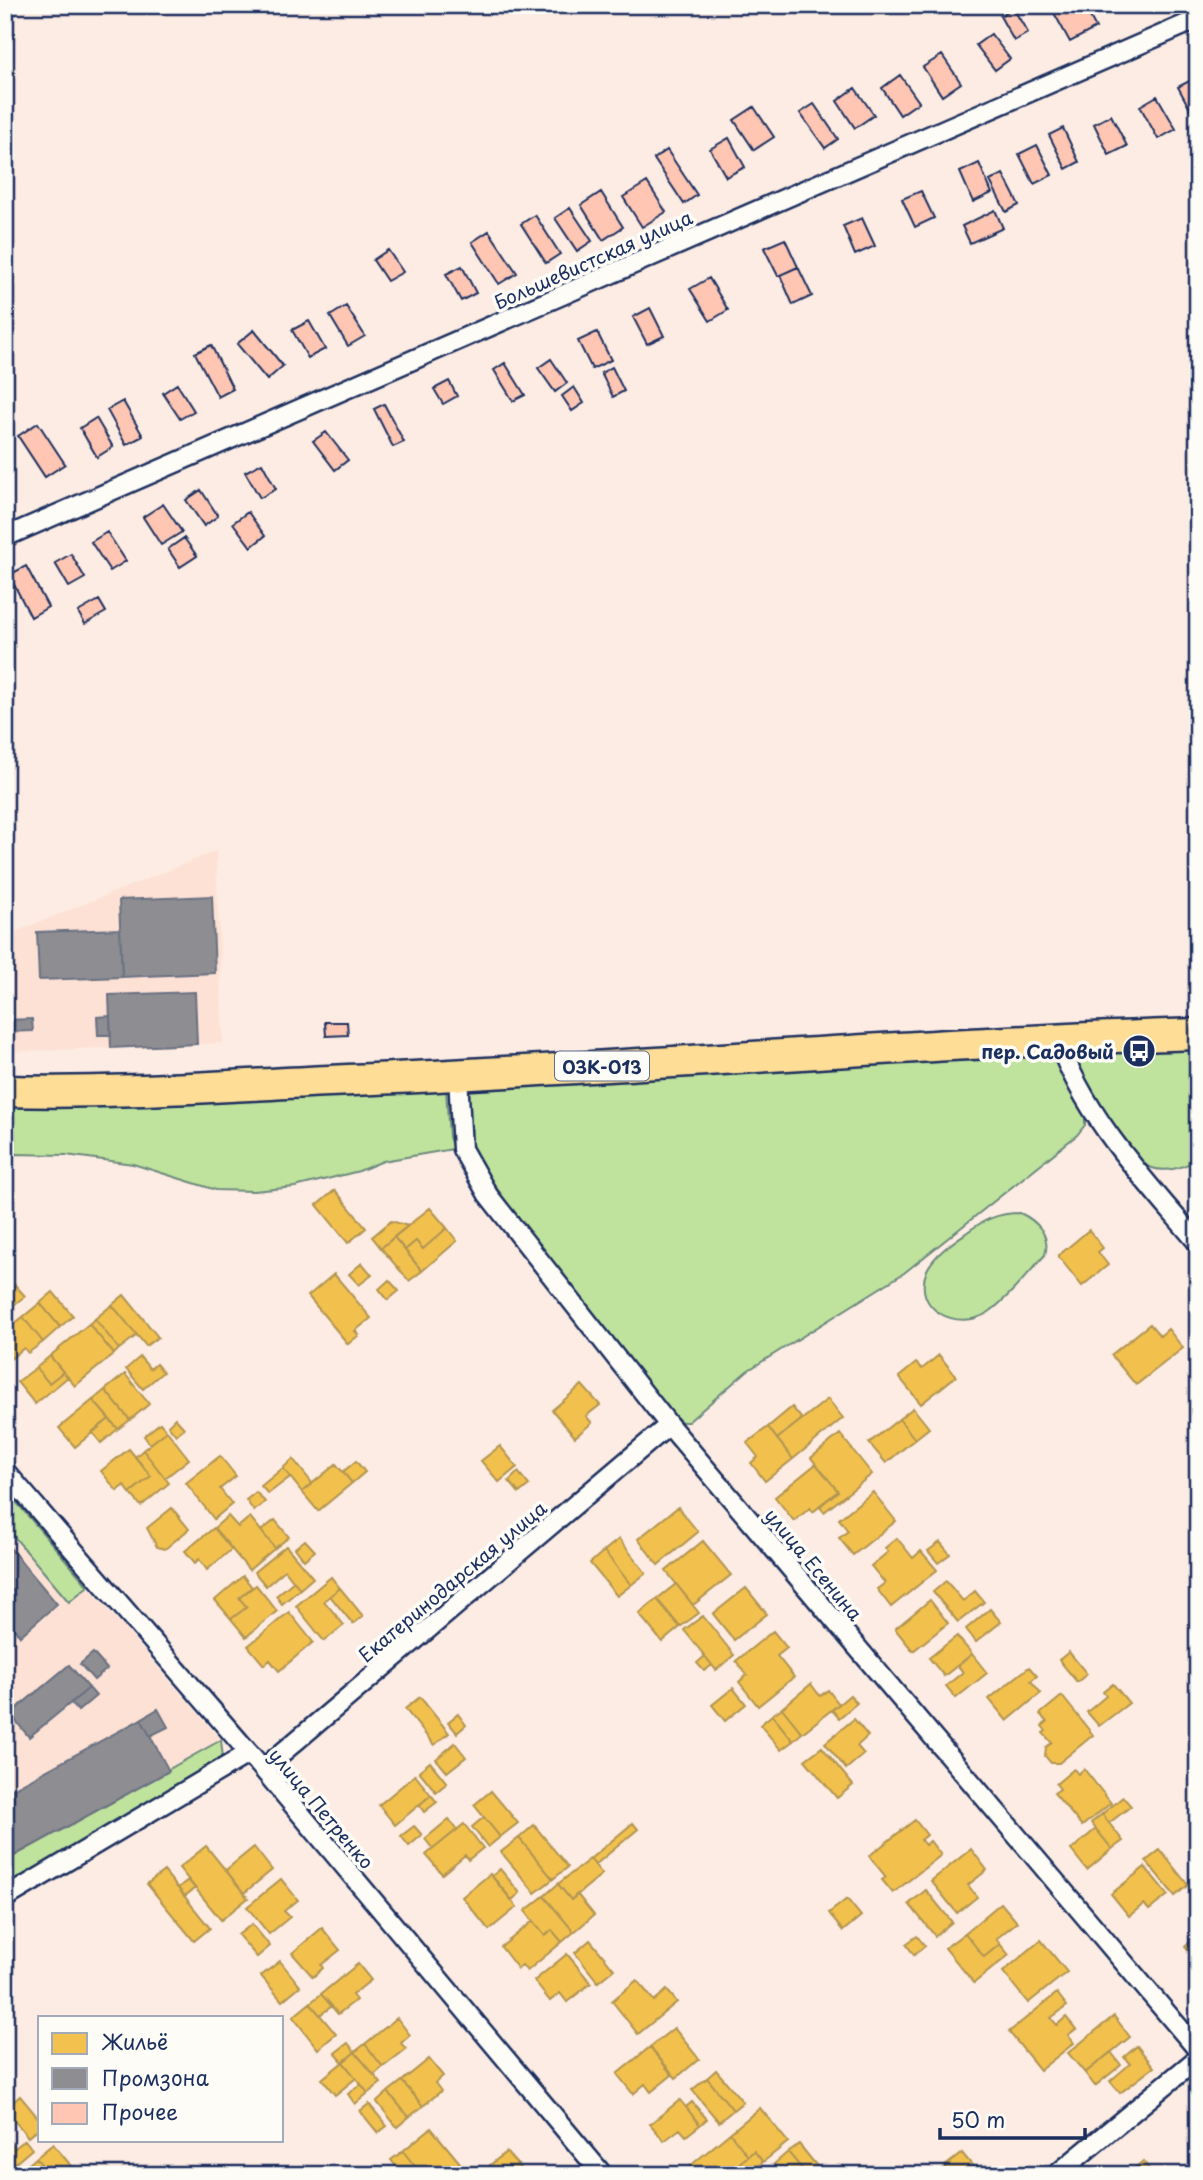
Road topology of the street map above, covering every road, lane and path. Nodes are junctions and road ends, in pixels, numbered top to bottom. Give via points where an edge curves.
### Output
1 (1198, 19) edge
2 (5, 537) edge
3 (1198, 1034) edge
4 (1057, 1038) junction
5 (458, 1076) junction
6 (5, 1091) edge
7 (1198, 1243) edge
8 (669, 1425) junction
9 (5, 1471) edge
10 (249, 1753) junction
11 (263, 1769) junction
12 (5, 1898) edge
13 (1198, 2050) edge
14 (1198, 2058) edge
15 (603, 2175) edge
16 (1056, 2175) edge

1 - 2 street, Большевистская улица
3 - 4 main road, 03К-013
4 - 5 main road, 03К-013
4 - 7 street via 1078,1089 1108,1134
5 - 6 main road, 03К-013
5 - 8 street, улица Есенина via 460,1137 474,1172
8 - 11 street, Екатеринодарская улица
8 - 13 street, улица Есенина
9 - 10 street, улица Петренко
10 - 11 street, улица Петренко
10 - 12 street
11 - 15 street, улица Петренко
14 - 16 street

